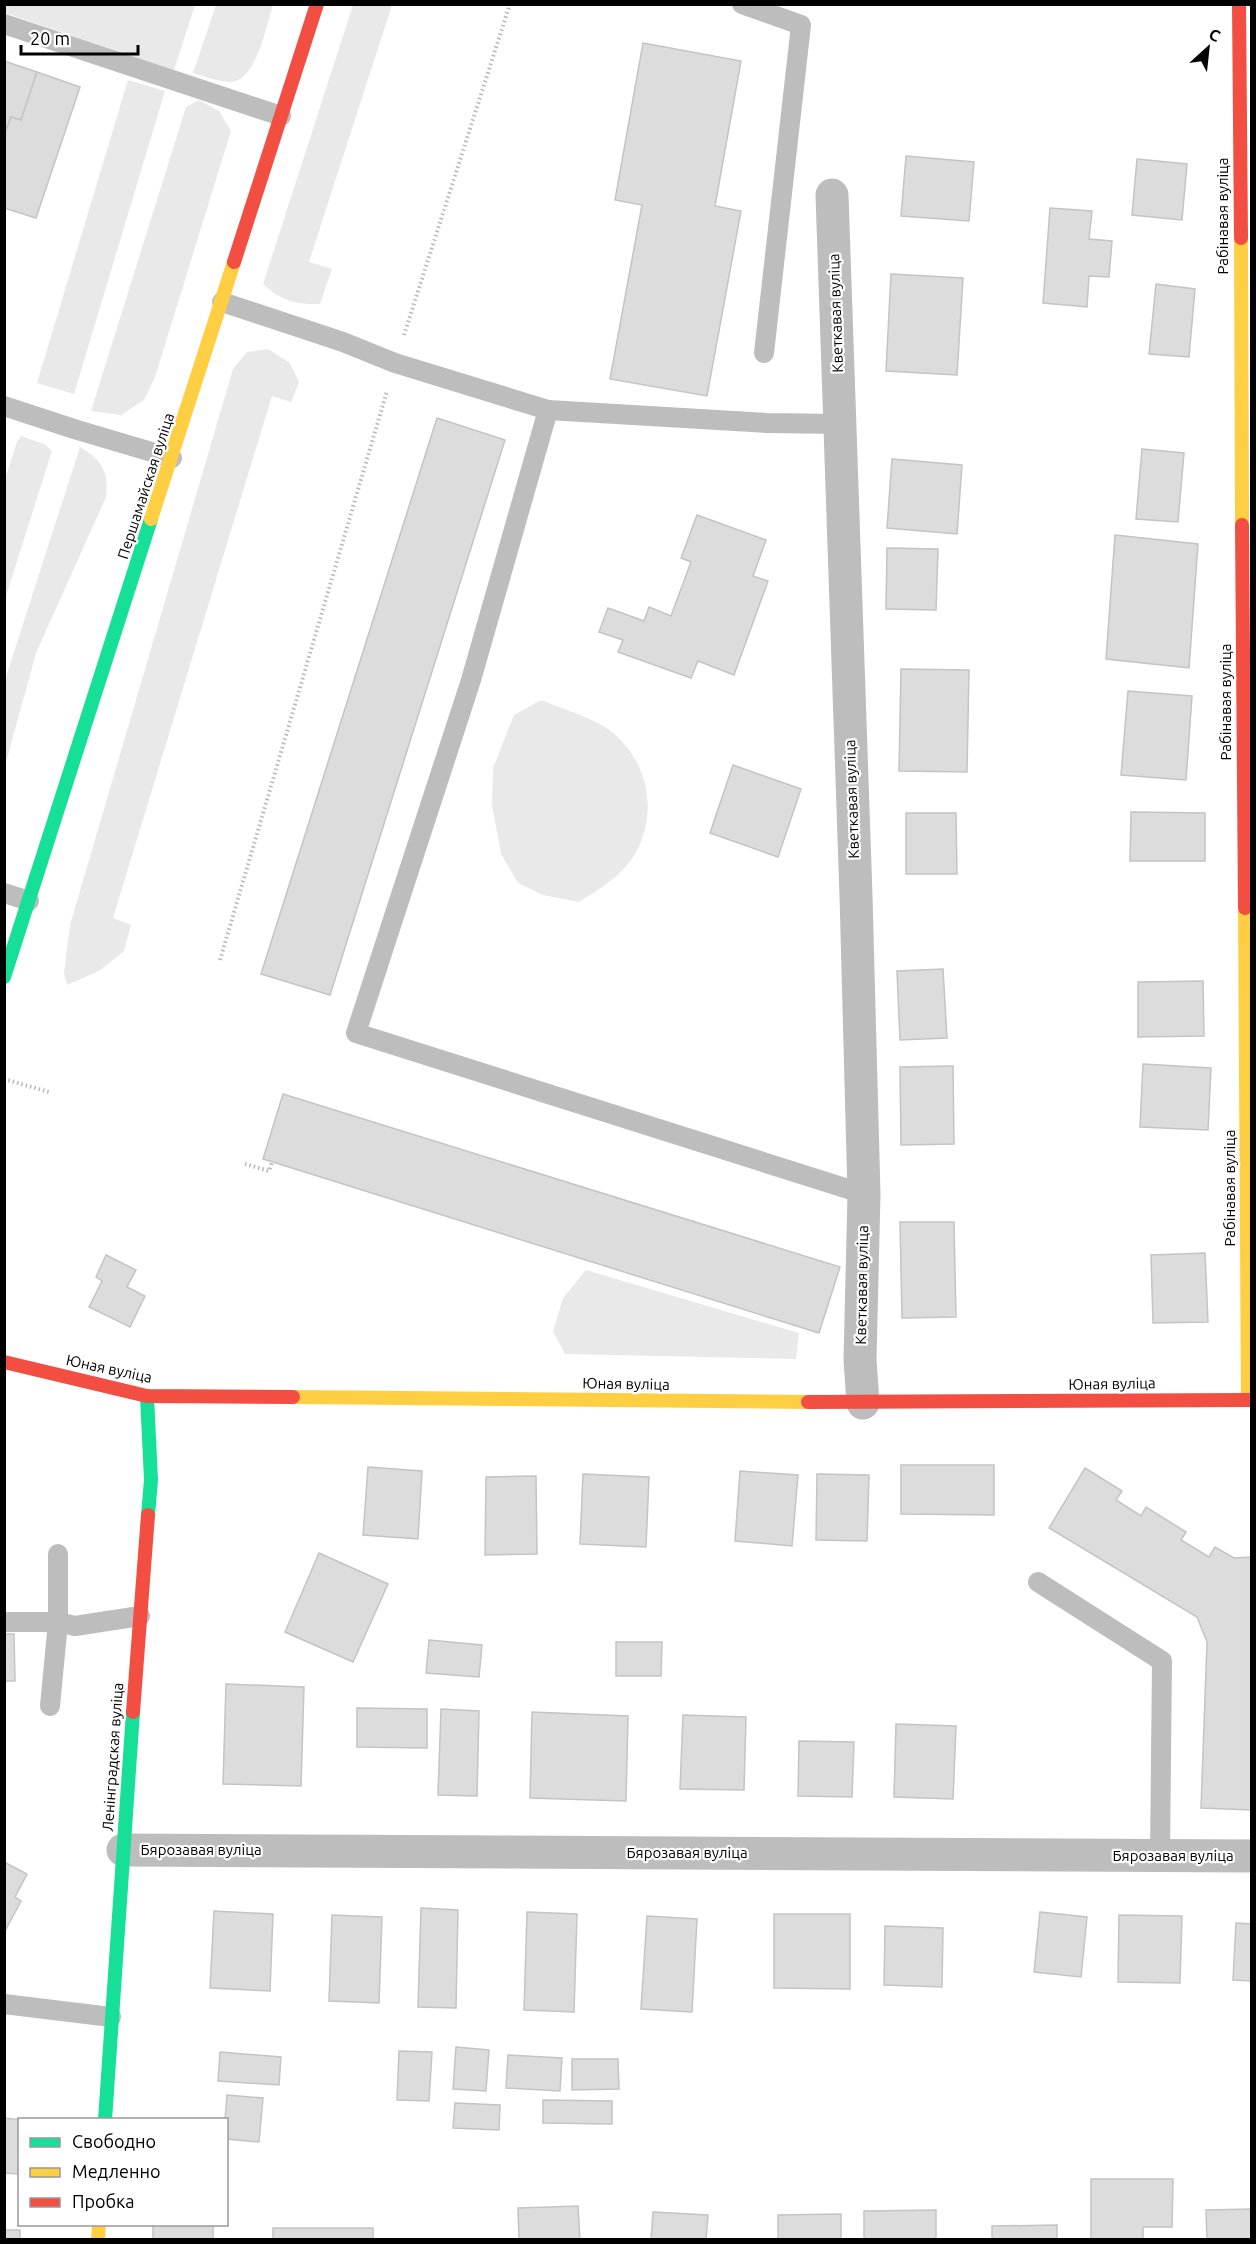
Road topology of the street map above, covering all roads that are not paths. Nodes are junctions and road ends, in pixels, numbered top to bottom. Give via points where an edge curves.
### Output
1 (316, 4) edge
2 (742, 4) edge
3 (1239, 4) edge
4 (4, 24) edge
5 (281, 116) junction
6 (832, 195) dead end
7 (222, 302) junction
8 (764, 353) dead end
9 (4, 406) edge
10 (548, 410) junction
11 (840, 424) junction
12 (172, 458) junction
13 (4, 893) edge
14 (29, 901) junction
15 (4, 977) edge
16 (864, 1194) junction
17 (4, 1362) edge
18 (147, 1396) junction
19 (1250, 1400) edge
20 (863, 1403) junction
21 (58, 1554) dead end
22 (1038, 1582) dead end
23 (140, 1616) junction
24 (4, 1622) edge
25 (58, 1622) junction
26 (50, 1706) dead end
27 (123, 1850) junction
28 (1160, 1856) junction
29 (1251, 1856) edge
30 (4, 2004) edge
31 (111, 2017) junction
32 (105, 2118) edge

1 - 5 street, Першамайская вуліца
2 - 8 lane via 801,25
3 - 19 street, Рабінавая вуліца
4 - 5 lane
5 - 7 street, Першамайская вуліца
6 - 11 street, Кветкавая вуліца
7 - 10 lane via 395,363
7 - 12 street, Першамайская вуліца
9 - 12 lane
10 - 11 lane
10 - 16 lane via 471,680 356,1033
11 - 16 street, Кветкавая вуліца
12 - 14 street, Першамайская вуліца
13 - 14 lane
14 - 15 street, Першамайская вуліца
16 - 20 street, Кветкавая вуліца via 860,1360
17 - 18 street, Юная вуліца
18 - 20 street, Юная вуліца
18 - 23 street, Ленінградская вуліца via 151,1480
19 - 20 street, Юная вуліца
21 - 25 lane
22 - 28 lane via 1162,1661
23 - 25 lane via 75,1626
23 - 27 street, Ленінградская вуліца
24 - 25 lane
25 - 26 lane
27 - 28 street, Бярозавая вуліца
27 - 31 street, Ленінградская вуліца
28 - 29 street, Бярозавая вуліца
30 - 31 lane
31 - 32 street, Ленінградская вуліца

